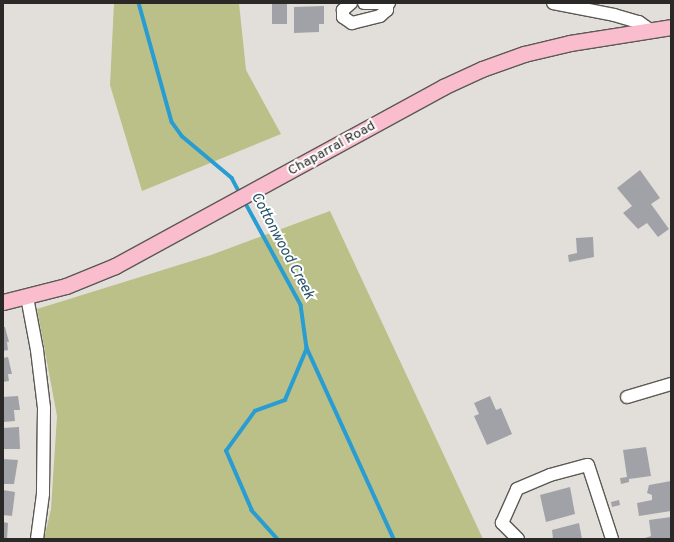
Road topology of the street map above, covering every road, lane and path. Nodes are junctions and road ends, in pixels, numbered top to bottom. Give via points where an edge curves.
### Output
1 (350, 3) edge
2 (364, 3) edge
3 (388, 3) edge
4 (553, 3) edge
5 (671, 27) edge
6 (650, 30) junction
7 (27, 297) junction
8 (3, 302) edge
9 (671, 384) edge
10 (627, 397) dead end
11 (37, 539) edge
12 (518, 539) edge
13 (612, 539) edge

1 - 3 street via 343,10 343,17 352,23 380,16 387,10
2 - 3 street
4 - 6 street via 614,15 639,22
5 - 6 main road, Chaparral Road
6 - 7 main road, Chaparral Road via 570,43 502,61 443,87 154,246 100,273
7 - 8 main road, Chaparral Road
7 - 11 street via 44,408 43,494
9 - 10 street
12 - 13 street via 502,523 517,489 550,474 588,465

